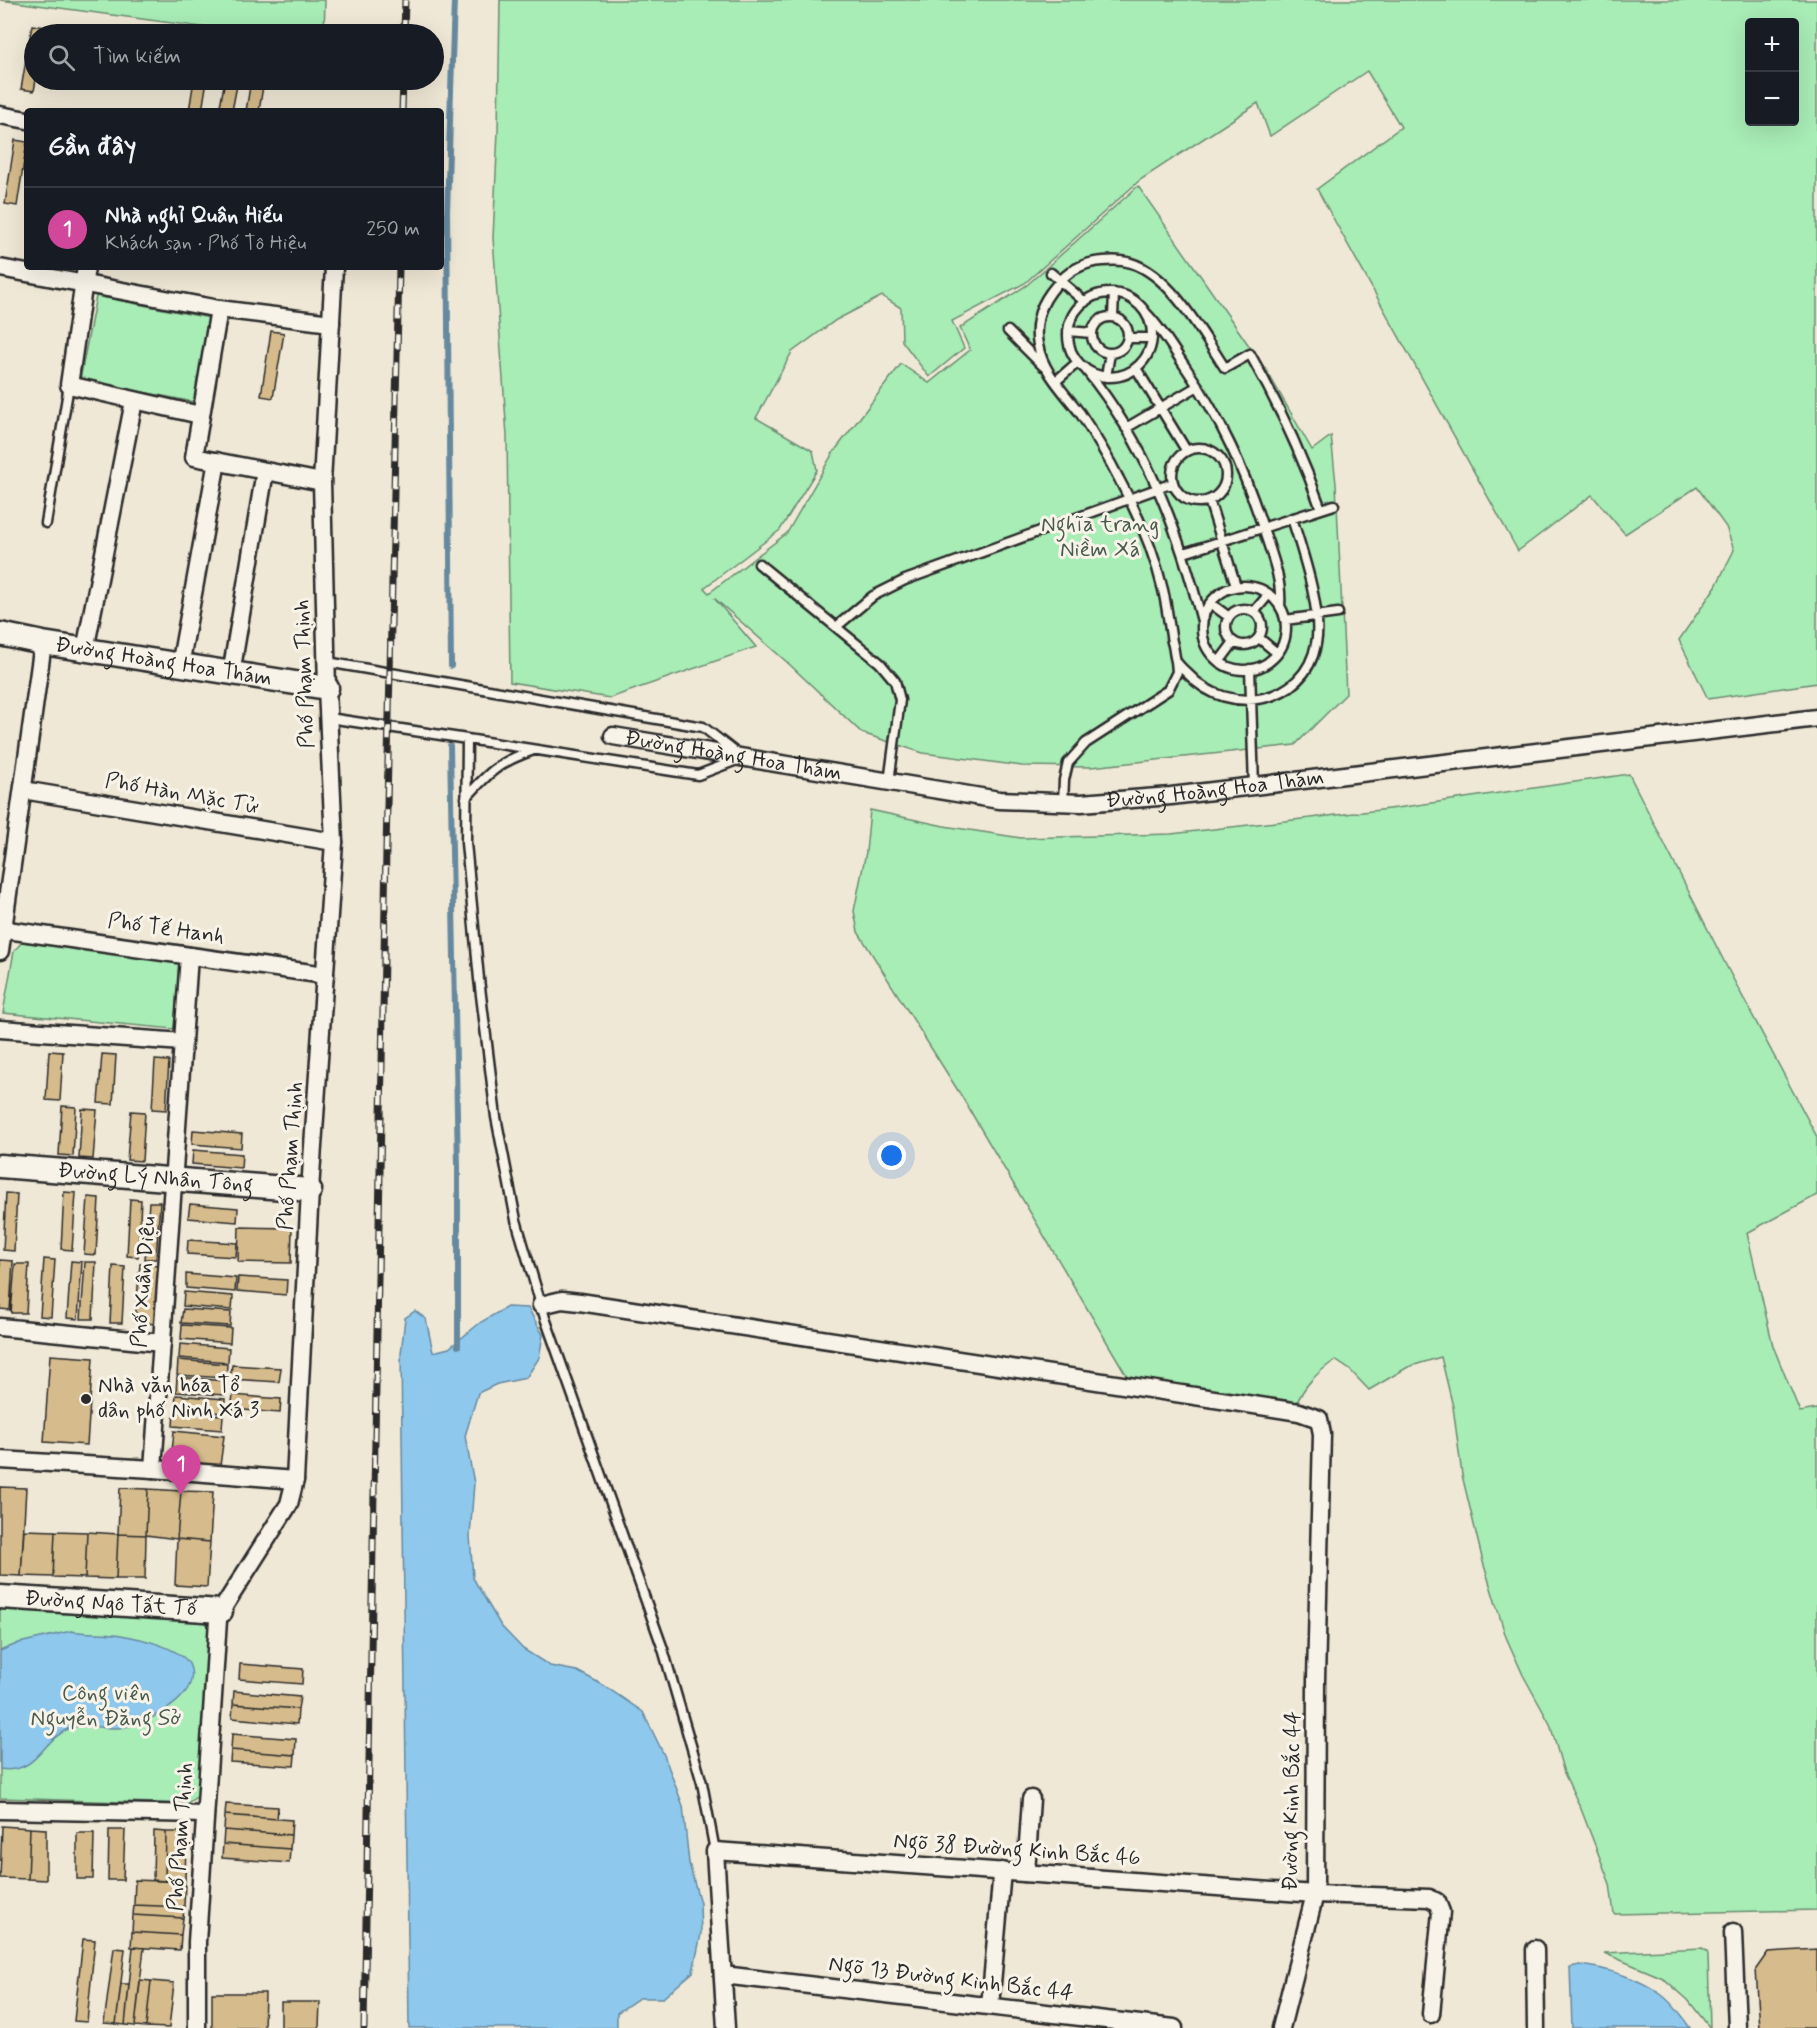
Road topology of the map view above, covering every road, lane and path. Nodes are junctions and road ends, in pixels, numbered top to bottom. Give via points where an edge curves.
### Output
1 (0, 115) edge
2 (24, 119) edge
3 (0, 268) edge
4 (86, 270) edge
5 (334, 270) edge
6 (1051, 273) dead end
7 (1060, 281) junction
8 (83, 285) junction
9 (1114, 293) junction
10 (1085, 302) junction
11 (219, 309) junction
12 (1146, 313) junction
13 (1113, 317) junction
14 (331, 324) junction
15 (1008, 331) dead end
16 (1068, 331) junction
17 (1092, 333) junction
18 (1128, 338) junction
19 (1152, 338) junction
20 (1110, 353) junction
21 (1078, 362) junction
22 (1136, 368) junction
23 (1047, 370) junction
24 (1086, 370) junction
25 (1106, 377) junction
26 (1056, 381) junction
27 (69, 385) junction
28 (1198, 386) junction
29 (134, 401) junction
30 (1162, 407) junction
31 (200, 415) junction
32 (1126, 429) junction
33 (1186, 450) junction
34 (217, 461) junction
35 (265, 471) junction
36 (322, 482) junction
37 (1173, 483) junction
38 (1159, 489) junction
39 (1129, 499) junction
40 (1209, 500) junction
41 (1334, 504) dead end
42 (1321, 509) junction
43 (1292, 518) junction
44 (46, 523) dead end
45 (1263, 527) junction
46 (1222, 541) junction
47 (1184, 553) junction
48 (759, 564) dead end
49 (1236, 586) junction
50 (1269, 594) junction
51 (1210, 603) junction
52 (1280, 606) junction
53 (1254, 612) junction
54 (1338, 613) dead end
55 (1316, 616) junction
56 (1229, 617) junction
57 (1285, 620) junction
58 (1202, 621) junction
59 (836, 627) junction
60 (0, 634) edge
61 (1259, 638) junction
62 (1234, 642) junction
63 (44, 643) junction
64 (85, 650) junction
65 (1277, 653) junction
66 (1176, 661) junction
67 (327, 662) junction
68 (1219, 662) junction
69 (180, 666) junction
70 (1250, 669) junction
71 (231, 674) junction
72 (327, 688) junction
73 (1251, 700) junction
74 (329, 718) junction
75 (1817, 718) edge
76 (613, 736) dead end
77 (467, 740) junction
78 (534, 750) junction
79 (743, 758) junction
80 (889, 783) junction
81 (1254, 786) junction
82 (23, 790) junction
83 (466, 798) junction
84 (1063, 803) junction
85 (334, 842) junction
86 (2, 928) edge
87 (0, 951) edge
88 (189, 956) junction
89 (325, 975) junction
90 (0, 1029) edge
91 (183, 1042) junction
92 (0, 1166) edge
93 (174, 1179) junction
94 (310, 1190) junction
95 (541, 1305) junction
96 (0, 1327) edge
97 (162, 1343) junction
98 (0, 1460) edge
99 (153, 1469) junction
100 (295, 1480) junction
101 (0, 1597) edge
102 (221, 1611) junction
103 (1031, 1799) dead end
104 (0, 1810) edge
105 (205, 1815) junction
106 (716, 1851) junction
107 (1002, 1871) junction
108 (1026, 1873) junction
109 (1315, 1894) junction
110 (1733, 1932) dead end
111 (1535, 1949) dead end
112 (723, 1975) junction
113 (990, 2006) junction
114 (1431, 2014) dead end
115 (197, 2028) edge
116 (726, 2028) edge
117 (1174, 2028) edge
118 (1281, 2028) edge
119 (1536, 2028) edge
120 (1737, 2028) edge

1 - 2 street
3 - 8 street
4 - 8 street
5 - 14 street, Phố Phạm Thịnh
6 - 7 lane
7 - 10 lane
7 - 23 lane via 1045,299 1036,325 1041,359
7 - 42 lane via 1095,261 1131,262 1156,276 1225,368 1250,354 1286,421
8 - 11 street
8 - 27 street
9 - 10 lane
9 - 12 lane via 1127,297
9 - 13 lane
10 - 16 lane via 1072,317
11 - 14 street
11 - 31 street
12 - 19 lane
12 - 28 lane
13 - 17 lane via 1099,320
13 - 18 lane via 1126,324
14 - 36 street, Phố Phạm Thịnh
15 - 23 lane
16 - 17 lane
16 - 21 lane via 1071,352
17 - 20 lane via 1097,347
18 - 19 lane
18 - 20 lane via 1124,347
19 - 22 lane via 1146,357
20 - 25 lane
21 - 24 lane
21 - 26 lane
22 - 25 lane via 1122,376
22 - 30 lane
23 - 26 lane
24 - 25 lane
24 - 32 lane
26 - 39 lane via 1099,443
27 - 29 street
27 - 44 lane
28 - 30 lane
28 - 45 lane via 1225,431
29 - 31 street
29 - 64 street
30 - 32 lane
30 - 33 lane
31 - 34 street via 194,457
32 - 38 lane
33 - 37 lane via 1172,467
33 - 40 lane via 1205,448 1224,463 1224,486
34 - 35 street
34 - 69 street
35 - 36 street
35 - 71 street
36 - 67 street, Phố Phạm Thịnh
37 - 38 lane
37 - 40 lane via 1176,491 1189,501
38 - 39 lane
38 - 47 lane
39 - 59 lane via 905,580 873,596
39 - 66 lane via 1163,589
40 - 46 lane
41 - 42 lane
42 - 43 lane
43 - 45 lane
43 - 55 lane via 1310,576
45 - 46 lane
45 - 52 lane via 1280,585
46 - 47 lane
46 - 49 lane
47 - 58 lane
48 - 59 lane
49 - 50 lane
49 - 51 lane
50 - 52 lane
50 - 53 lane
51 - 56 lane
51 - 58 lane
52 - 57 lane
53 - 56 lane via 1244,608
53 - 61 lane via 1262,622
54 - 55 lane
55 - 57 lane
55 - 73 lane via 1316,646 1300,676 1273,696
56 - 62 lane via 1226,629
57 - 65 lane via 1284,640
58 - 68 lane via 1205,644
59 - 80 lane via 880,663 895,681 900,700
60 - 63 street, Đường Hoàng Hoa Thám
61 - 62 lane via 1247,645
61 - 65 lane
62 - 68 lane
63 - 64 street, Đường Hoàng Hoa Thám
63 - 82 street
64 - 69 street, Đường Hoàng Hoa Thám
65 - 70 lane via 1265,664
66 - 73 lane via 1207,691 1224,698
66 - 84 lane via 1177,672 1168,690 1086,743 1068,763
67 - 72 street, Phố Phạm Thịnh
67 - 79 lane via 703,727
68 - 70 lane via 1235,669
69 - 71 street, Đường Hoàng Hoa Thám
70 - 73 lane
71 - 72 street, Đường Hoàng Hoa Thám
72 - 74 street, Phố Phạm Thịnh
73 - 81 lane
74 - 77 lane
74 - 85 street, Phố Phạm Thịnh
75 - 81 street, Đường Hoàng Hoa Thám
76 - 79 street, Đường Hoàng Hoa Thám
77 - 78 lane
77 - 83 lane
78 - 79 lane via 698,776
78 - 83 lane via 495,768
79 - 80 street, Đường Hoàng Hoa Thám
80 - 84 street, Đường Hoàng Hoa Thám via 999,800
81 - 84 street, Đường Hoàng Hoa Thám
82 - 85 street, Phố Hàn Mặc Tử
82 - 86 street
83 - 95 lane via 478,980 496,1118 516,1220
85 - 89 street, Phố Phạm Thịnh
86 - 87 street
86 - 88 street, Phố Tế Hanh
88 - 89 street, Phố Tế Hanh
88 - 91 street, Phố Xuân Diệu
89 - 94 street, Phố Phạm Thịnh
90 - 91 street
91 - 93 street, Phố Xuân Diệu
92 - 93 street, Đường Lý Nhân Tông
93 - 94 street, Đường Lý Nhân Tông
93 - 97 street, Phố Xuân Diệu
94 - 100 street, Phố Phạm Thịnh
95 - 106 lane via 663,1649 702,1784
95 - 109 street, Đường Kinh Bắc 44 via 562,1300 580,1302 1299,1412 1319,1419 1322,1434
96 - 97 street
97 - 99 street, Phố Xuân Diệu
98 - 99 street
99 - 100 street
100 - 102 street, Phố Phạm Thịnh via 289,1504
101 - 102 street, Đường Ngô Tất Tố
102 - 105 street, Phố Phạm Thịnh
103 - 108 street
104 - 105 street
105 - 115 street, Phố Phạm Thịnh
106 - 107 street, Ngõ 38 Đường Kinh Bắc 46
106 - 112 street
107 - 108 street, Ngõ 38 Đường Kinh Bắc 46
107 - 113 street
108 - 109 street, Ngõ 38 Đường Kinh Bắc 46
109 - 114 street, Ngõ 38 Đường Kinh Bắc 46 via 1430,1898 1437,1902 1442,1912
109 - 118 street, Đường Kinh Bắc 44
110 - 120 street
111 - 119 street
112 - 113 street, Ngõ 13 Đường Kinh Bắc 44
112 - 116 street
113 - 117 street, Ngõ 13 Đường Kinh Bắc 44

